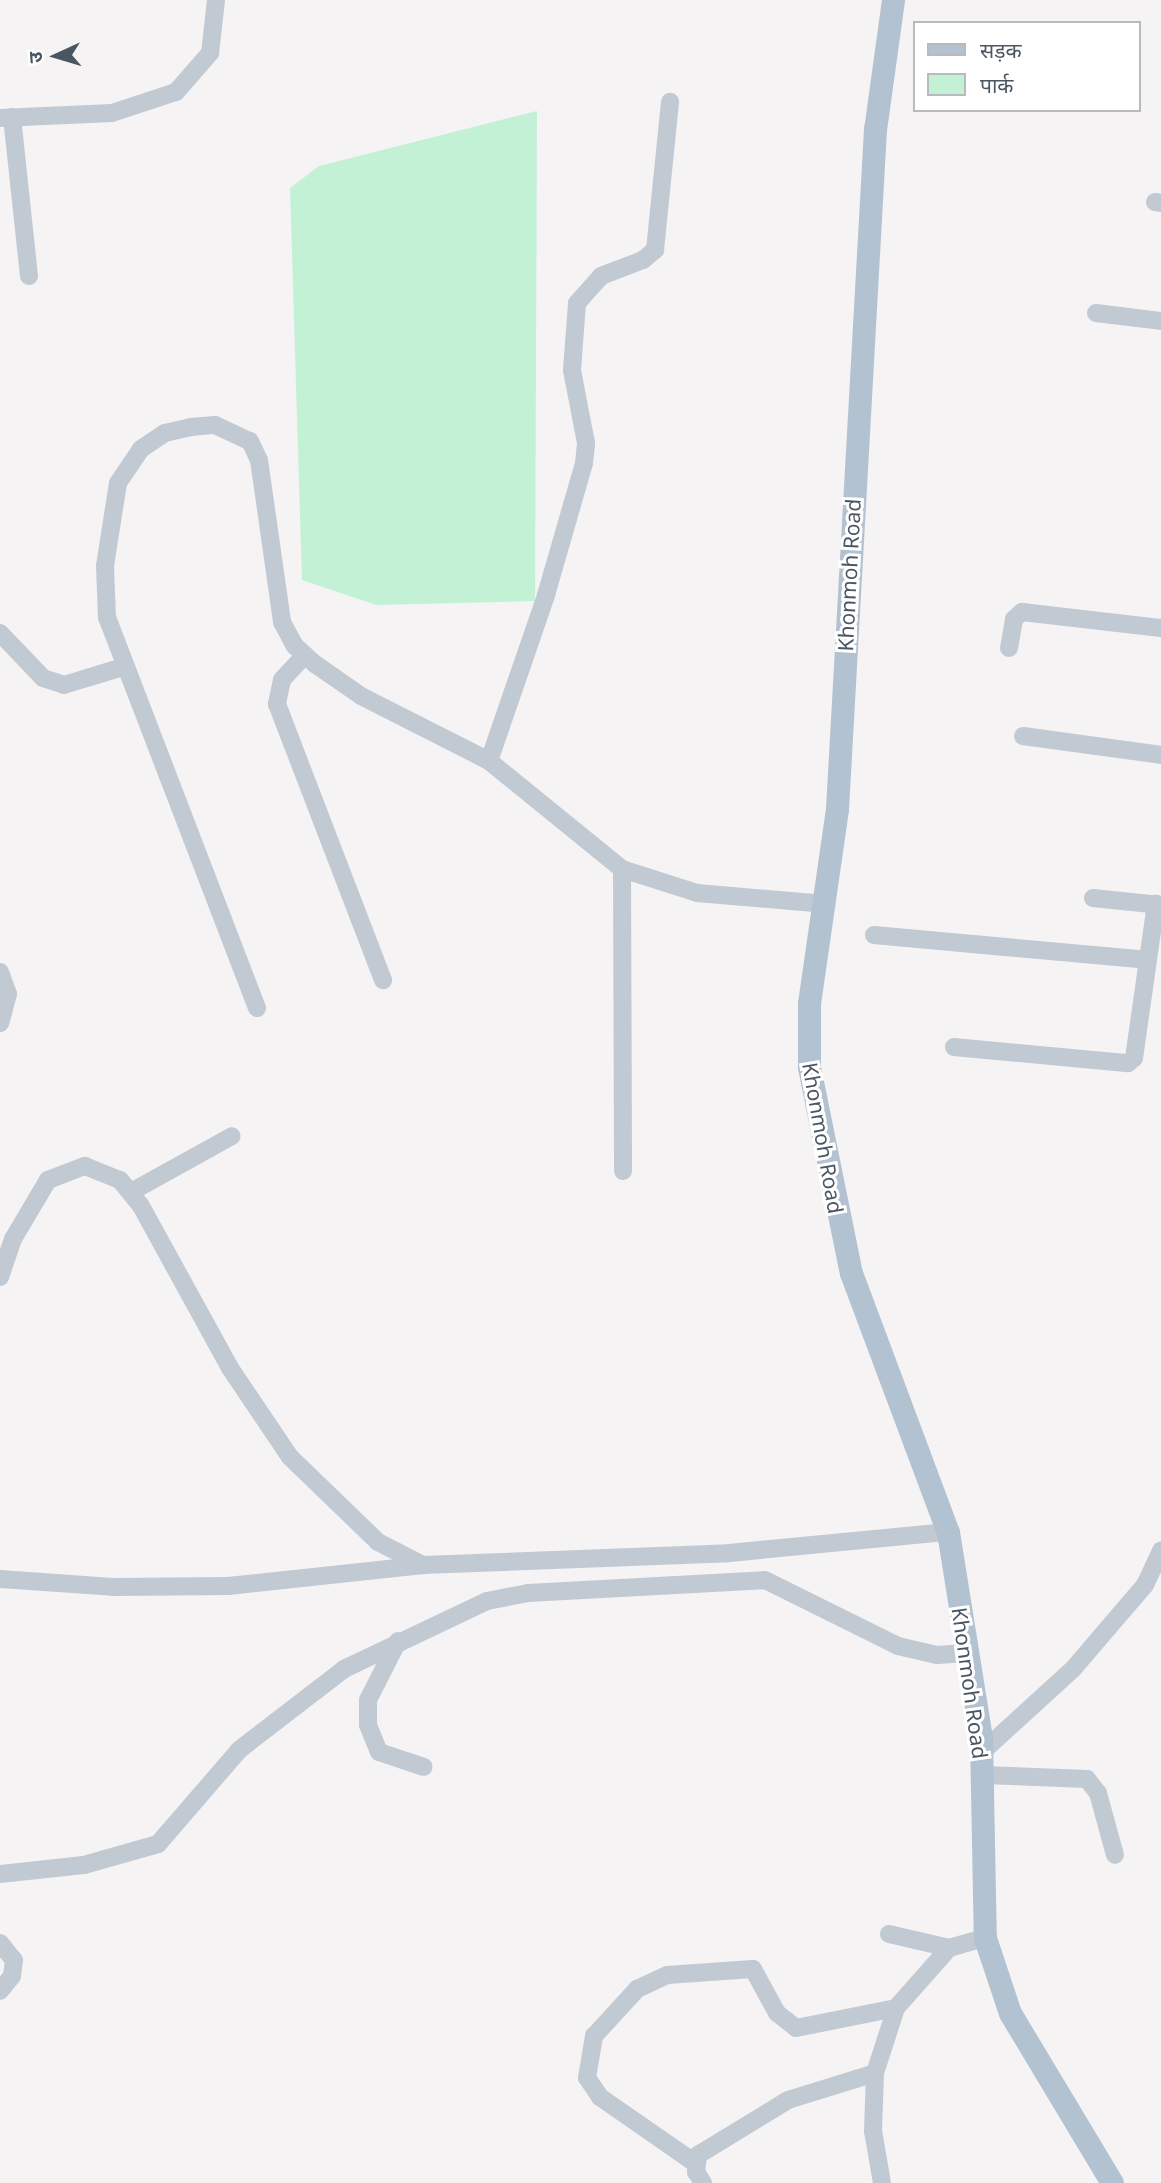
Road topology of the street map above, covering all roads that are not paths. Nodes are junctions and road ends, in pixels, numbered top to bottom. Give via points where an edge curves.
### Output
1 (215, 0) edge
2 (893, 0) edge
3 (670, 102) dead end
4 (6, 118) edge
5 (29, 276) dead end
6 (1096, 313) dead end
7 (1161, 321) edge
8 (1161, 628) edge
9 (0, 634) edge
10 (1009, 648) dead end
11 (305, 655) junction
12 (123, 667) junction
13 (1023, 736) dead end
14 (1161, 755) edge
15 (489, 761) junction
16 (622, 869) junction
17 (1093, 898) dead end
18 (825, 904) junction
19 (1158, 905) edge
20 (874, 935) dead end
21 (1147, 960) junction
22 (0, 972) edge
23 (383, 980) dead end
24 (257, 1008) dead end
25 (0, 1023) edge
26 (954, 1047) dead end
27 (232, 1136) dead end
28 (623, 1171) dead end
29 (131, 1192) junction
30 (0, 1277) edge
31 (948, 1532) junction
32 (1161, 1550) edge
33 (423, 1565) junction
34 (0, 1579) edge
35 (398, 1641) junction
36 (966, 1653) junction
37 (983, 1763) junction
38 (424, 1767) dead end
39 (1115, 1854) dead end
40 (0, 1874) edge
41 (888, 1934) dead end
42 (985, 1938) junction
43 (0, 1943) edge
44 (949, 1948) junction
45 (0, 1991) edge
46 (896, 2008) junction
47 (875, 2073) junction
48 (695, 2163) junction
49 (704, 2183) edge
50 (882, 2183) edge
51 (1112, 2183) edge

1 - 4 street via 210,53 176,92 112,113
2 - 18 main road, Khonmoh Road via 874,129 837,809
3 - 15 street via 655,250 643,260 601,276 577,303 572,370 586,443 584,463 546,595
4 - 5 street
6 - 7 street
8 - 10 street via 1022,612 1014,619
9 - 12 street via 43,678 64,685
11 - 12 street via 282,622 274,591 259,460 250,441 215,425 165,433 141,449 118,483 105,566 107,618
11 - 15 street via 361,696
11 - 23 street via 282,680 277,704
12 - 24 street
13 - 14 street
15 - 16 street
16 - 18 street via 697,893
16 - 28 street
17 - 19 street
18 - 31 main road, Khonmoh Road via 809,1004 809,1067 834,1211 851,1273
19 - 21 street
20 - 21 street
21 - 26 street via 1134,1058 1128,1063
22 - 25 street via 8,994
27 - 29 street
29 - 30 street via 120,1180 85,1166 48,1180 13,1239
29 - 33 street via 230,1368 290,1458 378,1542
31 - 33 street via 729,1553
31 - 36 main road, Khonmoh Road
32 - 37 street via 1145,1585
33 - 34 street via 228,1586 113,1587
35 - 36 street via 487,1601 528,1593 765,1580 898,1646 937,1655
35 - 38 street via 368,1700 368,1725 380,1752
35 - 40 street via 344,1669 239,1750 158,1844 84,1864
36 - 37 main road, Khonmoh Road
37 - 39 street via 1087,1779 1098,1793
37 - 42 main road, Khonmoh Road via 980,1906
41 - 44 street
42 - 44 street
42 - 51 main road, Khonmoh Road via 1010,2013
43 - 45 street via 14,1961 12,1976
44 - 46 street
46 - 47 street
46 - 48 street via 796,2028 777,2013 754,1969 667,1975 636,1989 594,2036 587,2078 600,2096
47 - 48 street via 788,2101 698,2155
47 - 50 street via 873,2131
48 - 49 street

